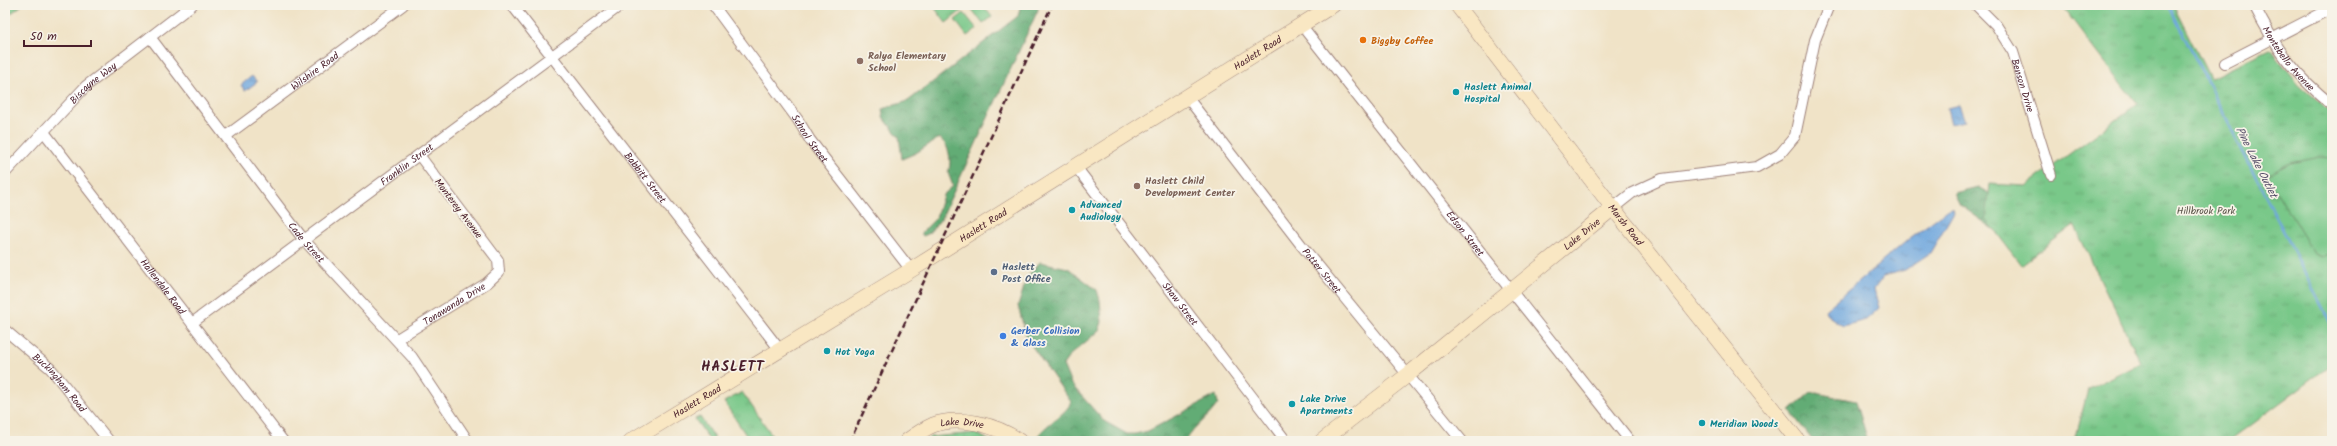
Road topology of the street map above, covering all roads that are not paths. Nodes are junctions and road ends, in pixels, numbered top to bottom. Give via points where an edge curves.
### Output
1 (192, 5) edge
2 (402, 5) edge
3 (512, 5) edge
4 (621, 5) edge
5 (713, 5) edge
6 (1333, 5) edge
7 (1457, 5) edge
8 (1829, 5) edge
9 (1976, 5) edge
10 (2254, 5) edge
11 (2332, 8) edge
12 (1302, 26) junction
13 (150, 37) junction
14 (2271, 39) junction
15 (553, 56) junction
16 (2225, 63) dead end
17 (1187, 97) junction
18 (2332, 105) edge
19 (44, 132) junction
20 (226, 136) junction
21 (419, 155) junction
22 (1076, 167) junction
23 (5, 173) edge
24 (2052, 175) dead end
25 (1612, 208) junction
26 (304, 240) junction
27 (498, 260) joint
28 (911, 270) junction
29 (1511, 291) junction
30 (192, 324) junction
31 (5, 330) edge
32 (397, 339) junction
33 (780, 350) junction
34 (1409, 374) junction
35 (109, 441) edge
36 (283, 441) edge
37 (468, 441) edge
38 (631, 441) edge
39 (907, 441) edge
40 (1018, 441) edge
41 (1286, 441) edge
42 (1322, 441) edge
43 (1462, 441) edge
44 (1630, 441) edge
45 (1798, 441) edge

1 - 13 street, Biscayne Way
2 - 20 street, Wilshire Road
3 - 15 street, Babbitt Street
4 - 15 street, Franklin Street
5 - 28 street, School Street via 810,140
6 - 12 street, Haslett Road
7 - 25 street, Marsh Road
8 - 25 street, Lake Drive via 1815,40 1795,136 1786,149 1773,160 1757,167 1656,181 1632,193
9 - 24 street, Benson Drive via 1996,25 2013,52
10 - 14 street, Montebello Avenue
11 - 14 street
12 - 17 street, Haslett Road
12 - 29 street, Edson Street
13 - 19 street, Biscayne Way via 86,86
13 - 20 street, Cade Street
14 - 16 street
14 - 18 street, Montebello Avenue via 2292,67
15 - 21 street, Franklin Street
15 - 33 street, Babbitt Street
17 - 22 street, Haslett Road
17 - 34 street, Potter Street via 1302,246
19 - 23 street, Biscayne Way
19 - 30 street, Hallendale Road
20 - 26 street, Cade Street
21 - 26 street, Franklin Street
21 - 27 street, Monterey Avenue
22 - 28 street, Haslett Road
22 - 41 street, Shaw Street
25 - 29 street, Lake Drive
25 - 45 street, Marsh Road
26 - 30 street, Franklin Street
26 - 32 street, Cade Street
27 - 32 street, Tonawanda Drive via 499,272 493,279
28 - 33 street, Haslett Road
29 - 34 street, Lake Drive
29 - 44 street, Edson Street
30 - 36 street, Hallendale Road
31 - 35 street, Buckingham Road via 51,369
32 - 37 street, Cade Street via 426,375
33 - 38 street, Haslett Road
34 - 42 street, Lake Drive
34 - 43 street, Potter Street
39 - 40 street, Lake Drive via 935,425 967,422 1001,430

